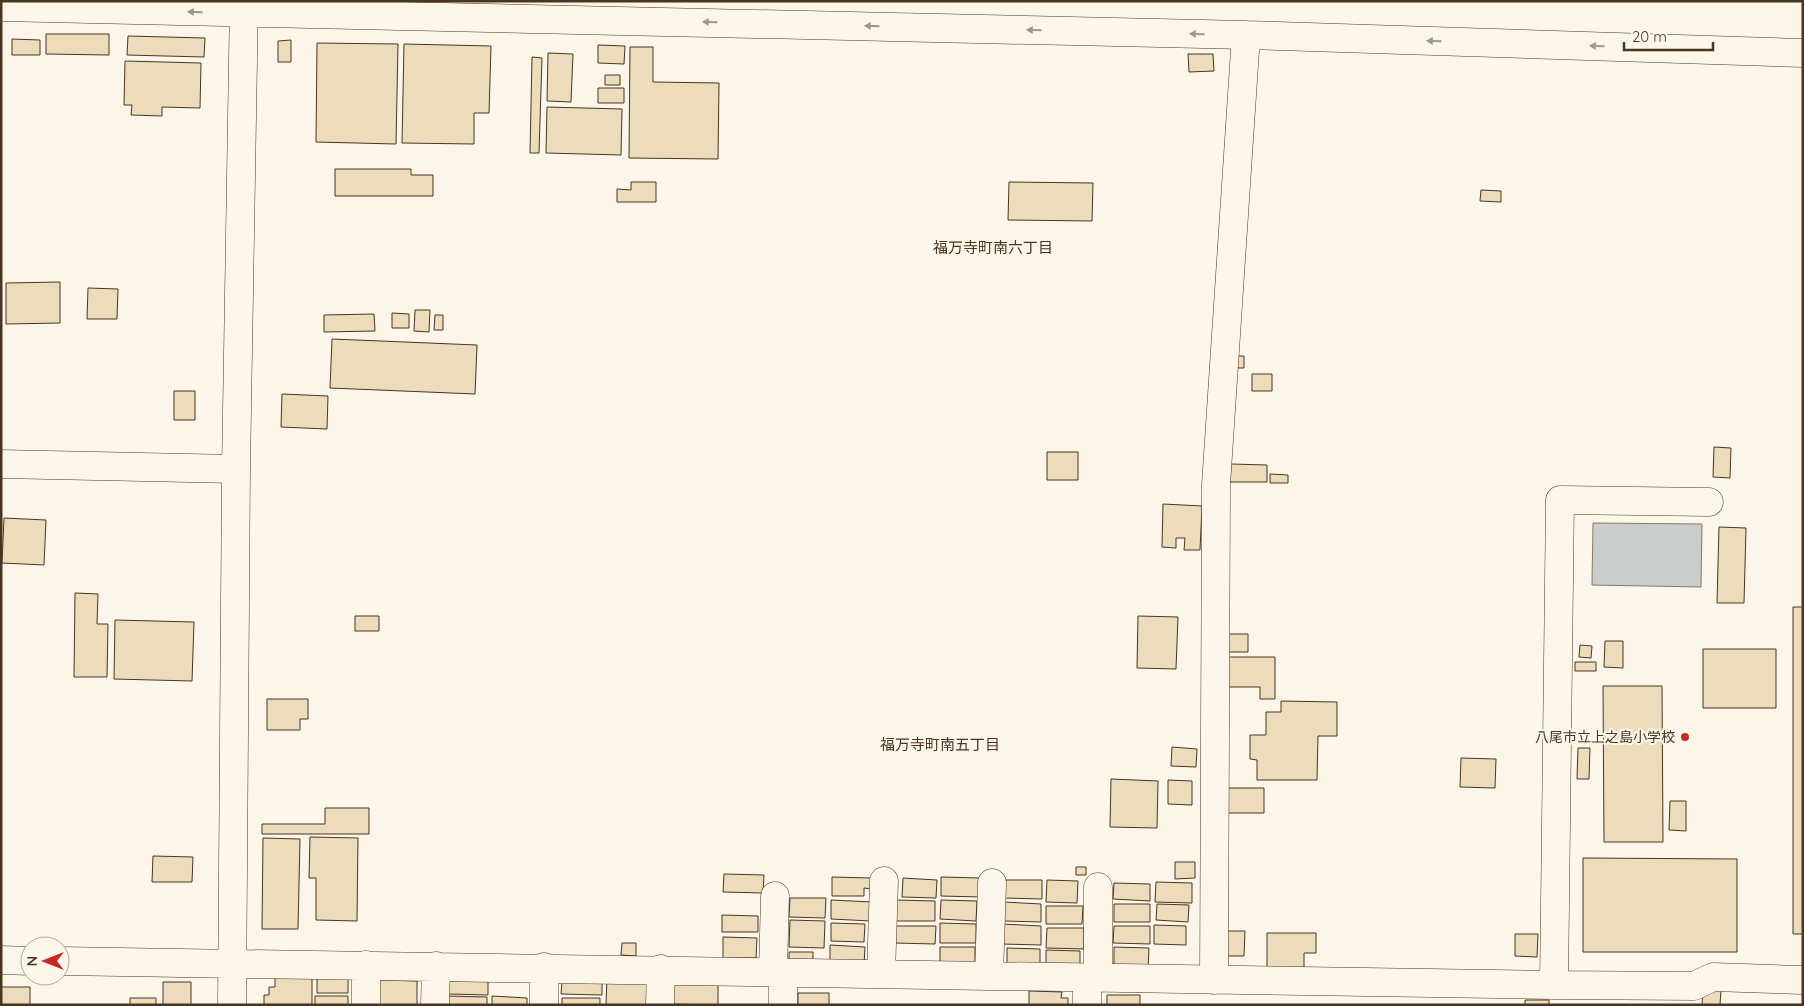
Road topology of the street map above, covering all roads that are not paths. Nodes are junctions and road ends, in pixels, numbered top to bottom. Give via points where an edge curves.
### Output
1 (244, 5) edge
2 (1, 7) edge
3 (1246, 35) junction
4 (1803, 53) edge
5 (1, 464) edge
6 (236, 469) junction
7 (1709, 502) dead end
8 (884, 881) dead end
9 (992, 883) dead end
10 (1098, 887) dead end
11 (775, 896) dead end
12 (1, 960) edge
13 (20, 960) edge
14 (70, 961) edge
15 (232, 963) junction
16 (366, 965) junction
17 (436, 966) junction
18 (544, 967) junction
19 (661, 970) junction
20 (778, 972) junction
21 (881, 974) junction
22 (989, 976) junction
23 (1093, 978) junction
24 (1214, 980) junction
25 (1803, 980) edge
26 (1554, 985) junction
27 (1694, 995) edge
28 (232, 1005) edge
29 (366, 1005) edge
30 (435, 1005) edge
31 (544, 1005) edge
32 (660, 1005) edge
33 (783, 1005) edge
34 (1087, 1005) edge

1 -> 2 street
3 -> 1 street
1 - 6 street
4 -> 3 street
3 - 24 street via 1216,485
5 - 6 street
6 - 15 street
7 - 26 street via 1560,500
8 - 21 street
9 - 22 street
10 - 23 street
11 - 20 street
12 - 13 street
14 - 15 street
15 - 16 street
15 - 28 street
16 - 17 street
16 - 29 street
17 - 18 street
17 - 30 street
18 - 19 street
18 - 31 street
19 - 20 street
19 - 32 street
20 - 21 street
20 - 33 street
21 - 22 street
22 - 23 street
23 - 24 street
23 - 34 street
24 - 26 street
25 - 27 street via 1713,977
26 - 27 street

